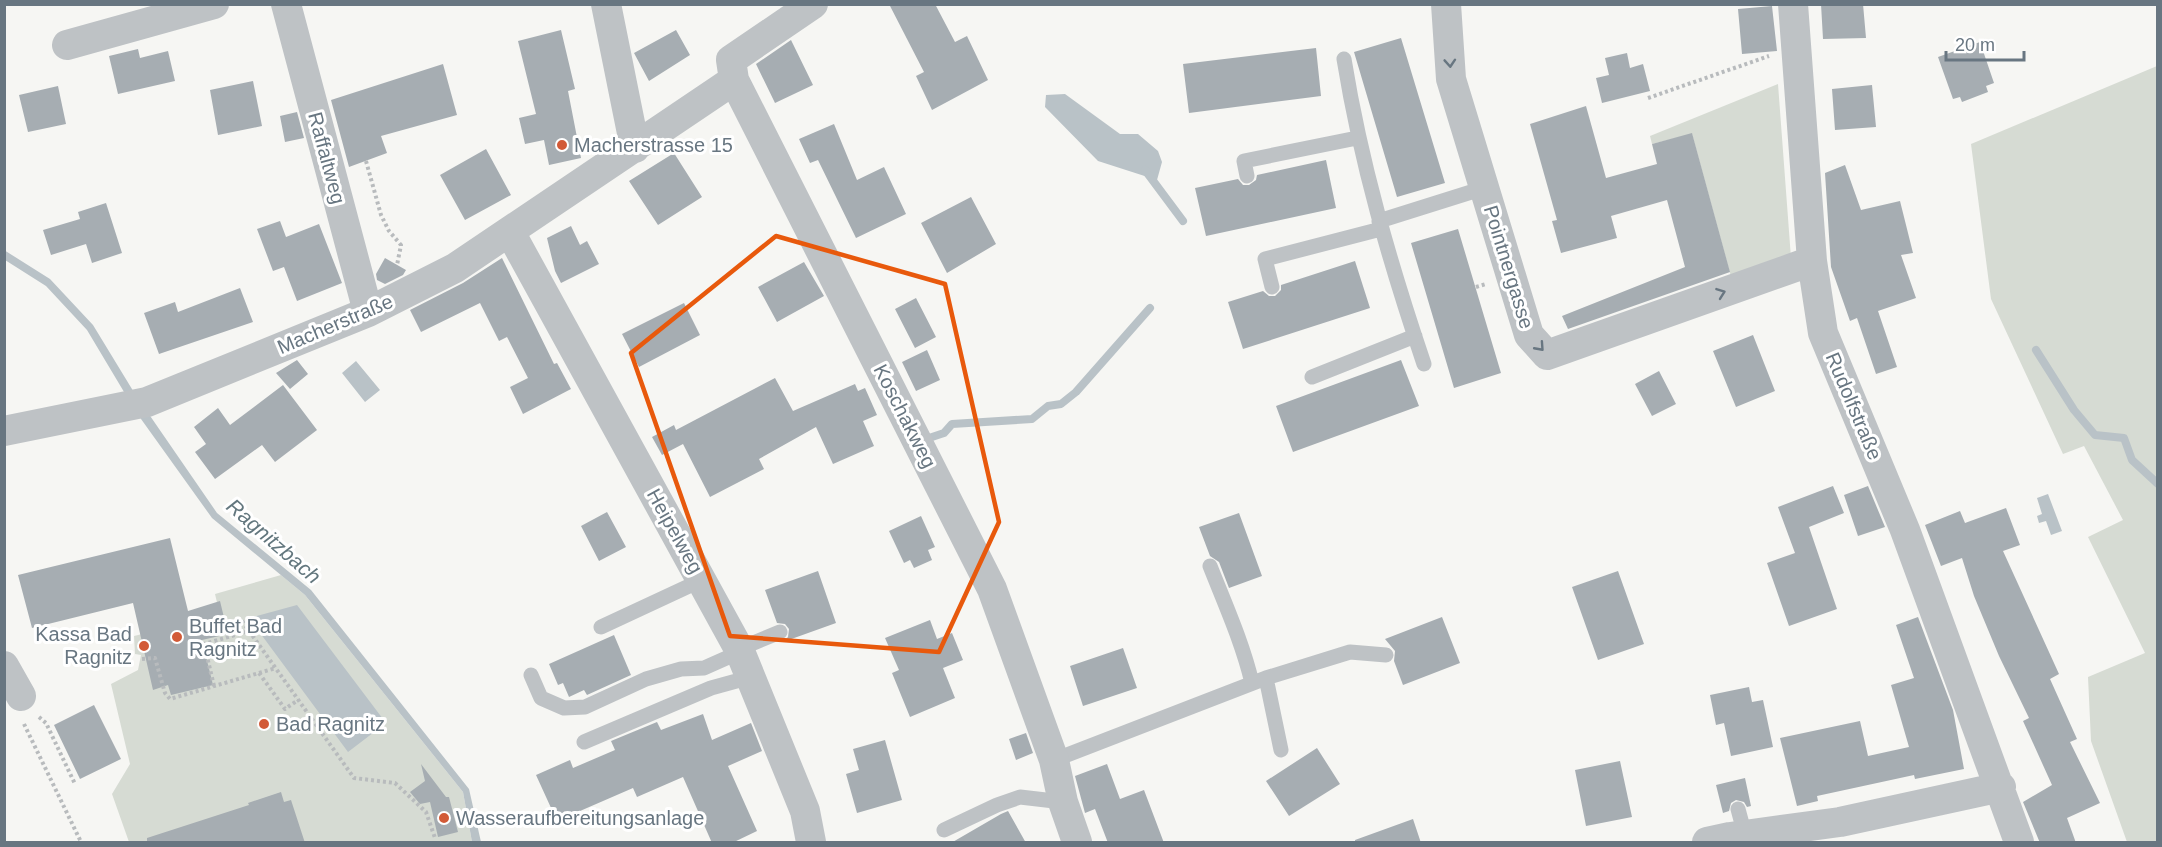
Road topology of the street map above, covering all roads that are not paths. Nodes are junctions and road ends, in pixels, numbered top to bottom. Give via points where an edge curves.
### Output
1 (214, 4) edge
2 (286, 4) edge
3 (606, 4) edge
4 (813, 4) edge
5 (1446, 4) edge
6 (1793, 4) edge
7 (67, 45) dead end
8 (1344, 59) dead end
9 (734, 80) junction
10 (1357, 138) junction
11 (634, 148) junction
12 (1247, 176) dead end
13 (1484, 188) junction
14 (1380, 225) junction
15 (510, 232) junction
16 (1812, 261) junction
17 (1272, 287) dead end
18 (368, 312) junction
19 (1415, 336) junction
20 (1424, 364) dead end
21 (1312, 377) dead end
22 (4, 431) edge
23 (1210, 566) dead end
24 (702, 580) junction
25 (600, 627) dead end
26 (780, 632) dead end
27 (1386, 655) dead end
28 (743, 659) junction
29 (4, 666) edge
30 (531, 675) dead end
31 (1259, 680) junction
32 (21, 696) road end
33 (584, 742) dead end
34 (1281, 750) dead end
35 (1054, 760) junction
36 (2001, 787) junction
37 (1063, 802) junction
38 (944, 830) dead end
39 (811, 843) edge
40 (1077, 843) edge
41 (1707, 843) edge
42 (2019, 843) edge

1 - 7 street
2 - 18 street, Raffaltweg
3 - 11 street
4 - 9 street via 731,60
5 -> 13 street, Pointnergasse via 1451,79
6 - 16 street, Rudolfstraße
8 - 10 lane
9 - 11 street, Macherstraße
9 - 35 street, Koschakweg via 992,589
10 - 12 lane via 1298,157 1244,161
10 - 14 lane
11 - 15 street, Macherstraße
13 - 14 lane
13 -> 16 street, Pointnergasse via 1529,335 1547,355
14 - 17 lane via 1265,259
14 - 19 lane
15 - 18 street, Macherstraße via 455,268
15 - 24 street, Heipelweg
16 - 36 street, Rudolfstraße via 1823,333 1905,530
18 - 22 street, Macherstraße via 147,402
19 - 20 lane
19 - 21 lane via 1374,361
23 - 31 lane via 1231,626
24 - 25 lane
24 - 28 street, Heipelweg
26 - 28 lane
27 - 31 lane via 1350,652
28 - 30 lane via 646,679 585,707 564,708 541,698
28 - 33 lane via 711,688
28 - 39 street, Heipelweg via 805,811
29 - 32 street
31 - 34 lane
31 - 35 lane
35 - 37 street, Koschakweg
36 - 41 street via 1840,822 1741,822
36 - 42 street, Rudolfstraße
37 - 38 lane via 1020,797
37 - 40 street, Koschakweg

